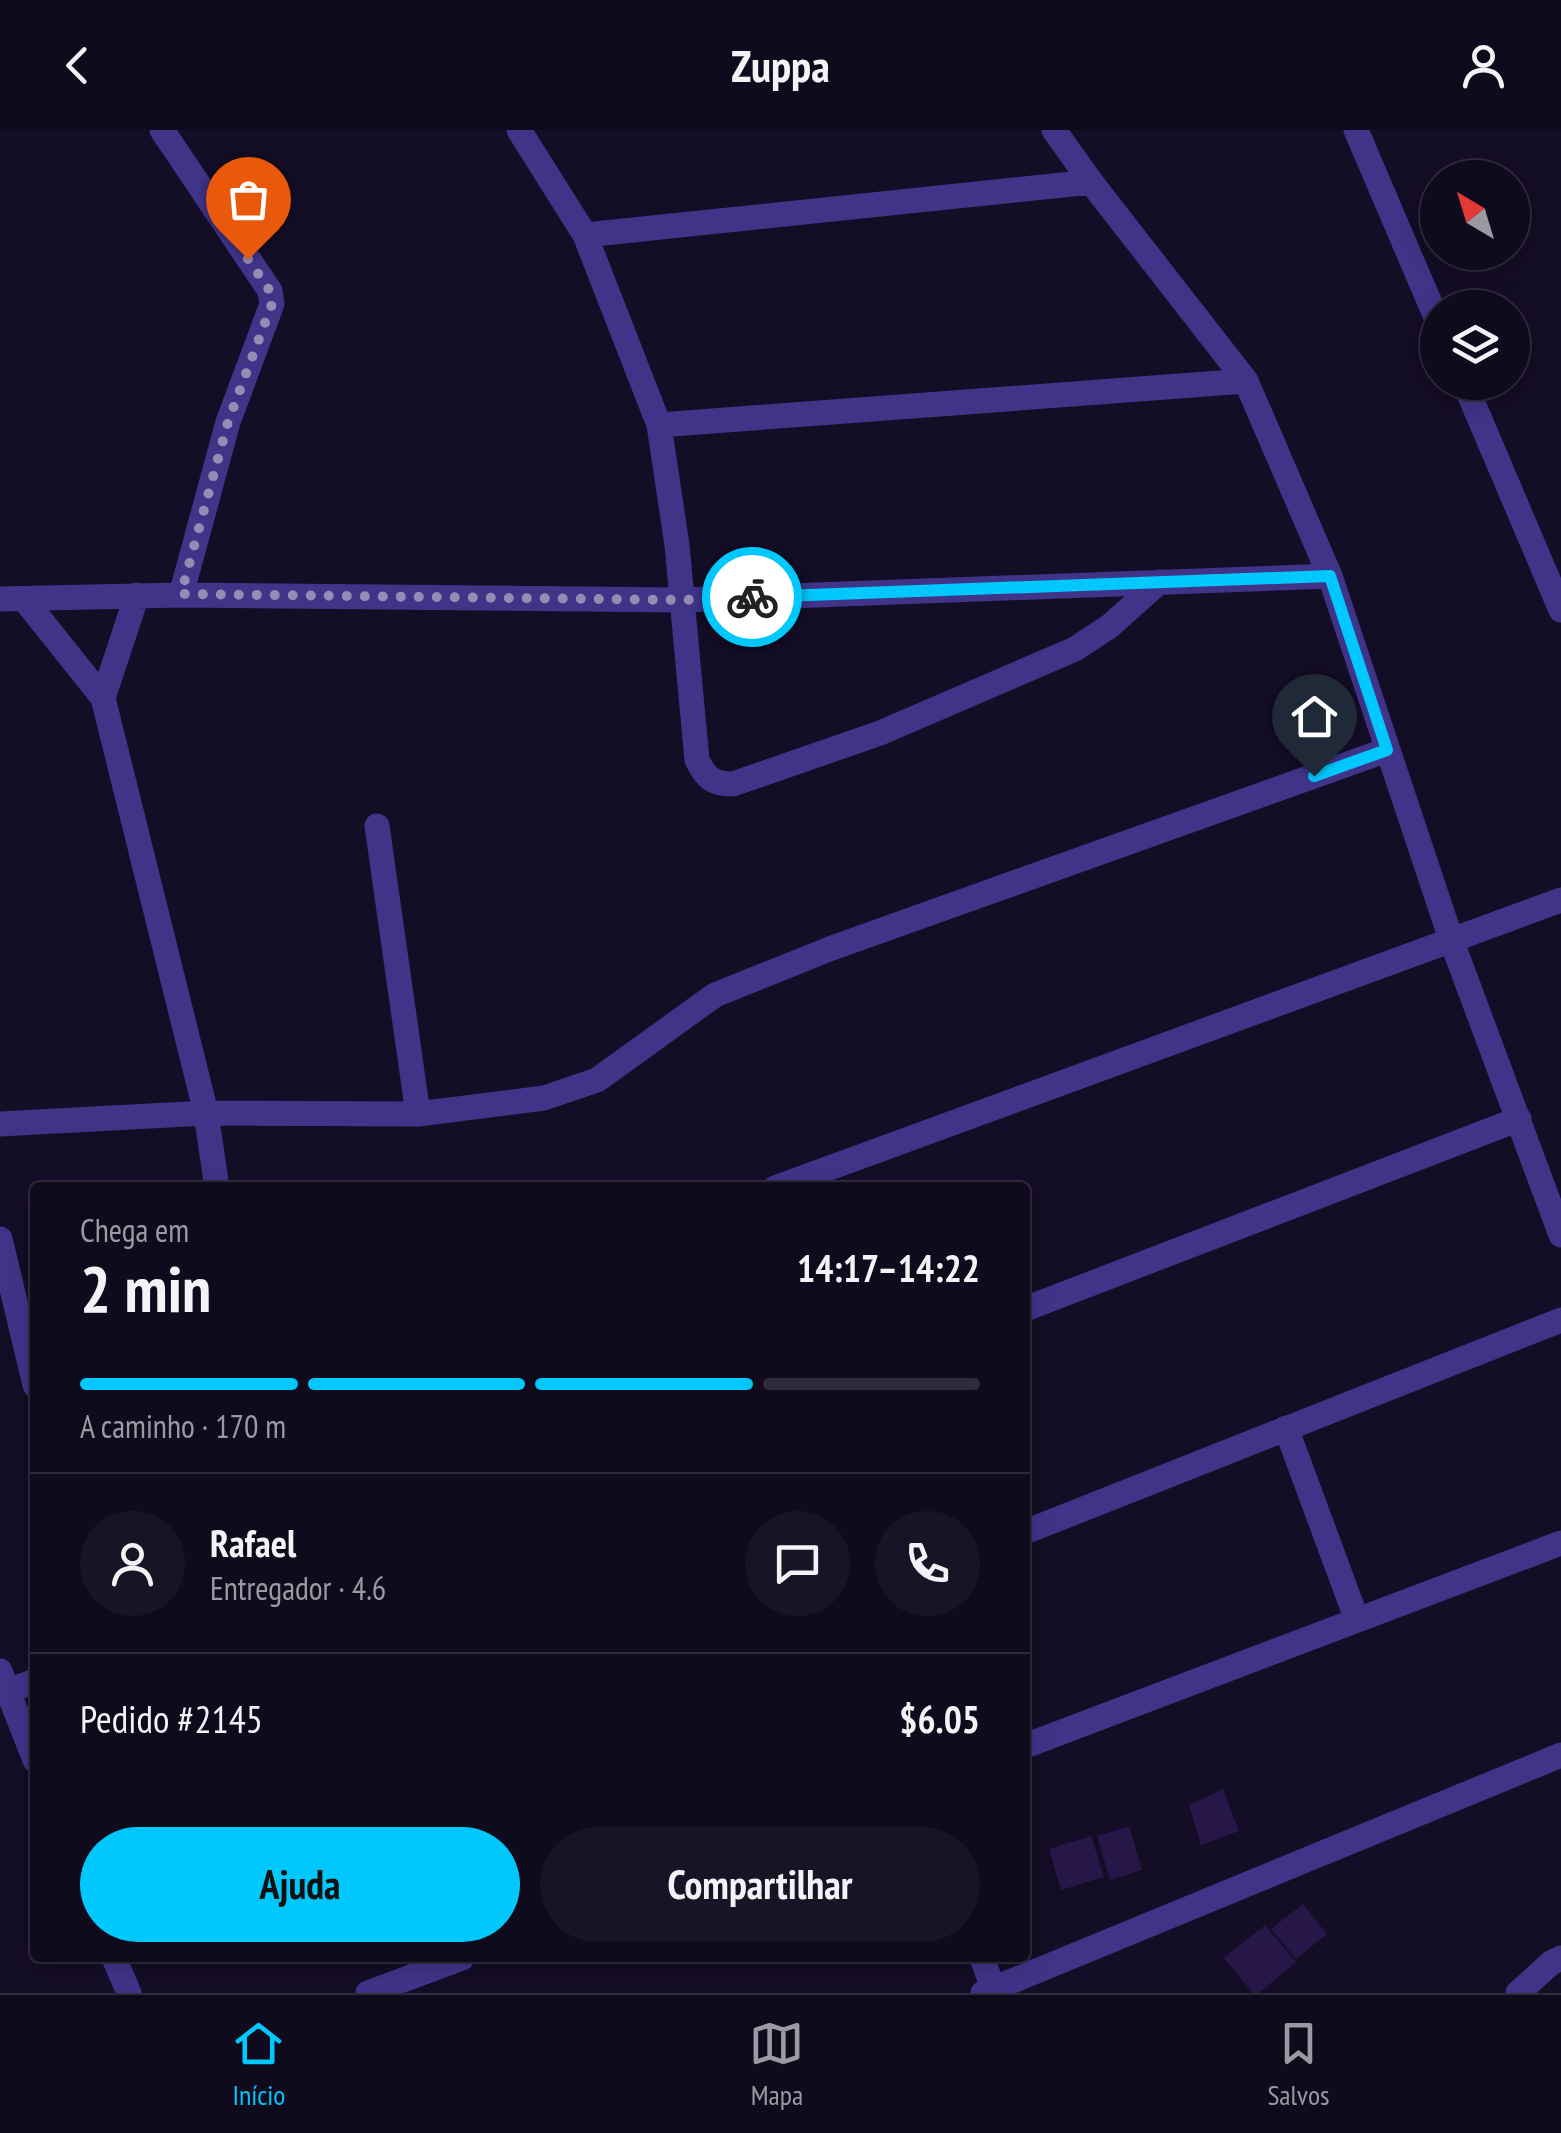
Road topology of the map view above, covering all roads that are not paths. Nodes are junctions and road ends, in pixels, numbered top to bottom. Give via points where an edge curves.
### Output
1 (162, 130) edge
2 (518, 130) edge
3 (1054, 130) edge
4 (1356, 130) edge
5 (1091, 182) junction
6 (585, 235) junction
7 (1424, 290) edge
8 (1246, 381) junction
9 (1472, 400) edge
10 (659, 425) junction
11 (1330, 576) junction
12 (1159, 582) junction
13 (137, 594) junction
14 (181, 594) junction
15 (12, 599) edge
16 (683, 600) junction
17 (1561, 610) edge
18 (102, 698) junction
19 (1387, 750) junction
20 (377, 826) dead end
21 (1561, 900) edge
22 (1452, 942) junction
23 (206, 1113) junction
24 (418, 1114) junction
25 (1519, 1119) junction
26 (0, 1124) edge
27 (217, 1182) edge
28 (792, 1182) edge
29 (1561, 1234) edge
30 (0, 1239) edge
31 (1030, 1308) edge
32 (1561, 1320) edge
33 (30, 1364) edge
34 (1286, 1428) junction
35 (1030, 1530) edge
36 (1561, 1542) edge
37 (1357, 1620) junction
38 (4, 1681) edge
39 (30, 1681) edge
40 (1030, 1744) edge
41 (30, 1747) edge
42 (1561, 1755) edge
43 (1561, 1958) edge
44 (116, 1962) edge
45 (451, 1962) edge
46 (983, 1962) edge
47 (990, 1992) edge
48 (129, 1993) edge
49 (368, 1993) edge
50 (1518, 1993) edge

1 - 14 street via 270,291 272,304 228,422
2 - 6 street
3 - 5 street
4 - 7 street
5 - 6 street
5 - 8 street
6 - 10 street
8 - 10 street
8 - 11 street
9 - 17 street
10 - 16 street
11 - 12 street
11 - 19 street
12 - 16 street
12 - 16 street via 1075,650 880,733 733,784 715,784 697,760
13 - 14 street
13 - 15 street
13 - 18 street
14 - 16 street
15 - 18 street
18 - 23 street
19 - 22 street
19 - 24 street via 715,996 597,1080 544,1098
20 - 24 street
21 - 22 street
22 - 25 street
22 - 28 street
23 - 24 street
23 - 26 street
23 - 27 street
25 - 29 street
25 - 31 street
30 - 33 street
32 - 34 street
34 - 35 street
34 - 37 street
36 - 37 street
37 - 40 street
38 - 39 street
38 - 41 street
42 - 47 street
43 - 50 street
44 - 48 street
45 - 49 street
46 - 47 street

